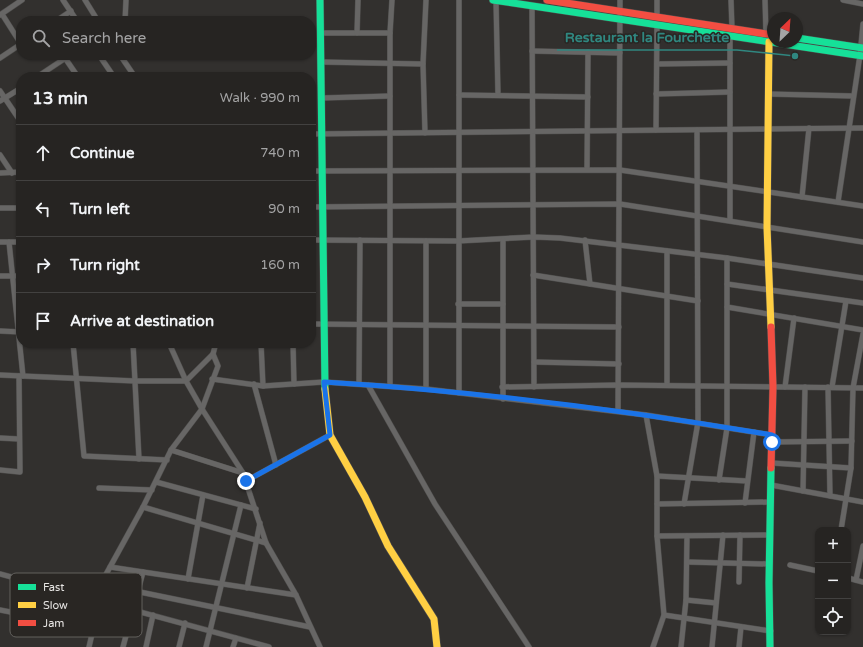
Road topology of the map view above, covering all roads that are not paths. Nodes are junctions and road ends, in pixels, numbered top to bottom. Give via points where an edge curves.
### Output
1 (21, 0) edge
2 (63, 0) edge
3 (84, 0) edge
4 (126, 0) edge
5 (320, 0) edge
6 (358, 0) edge
7 (392, 0) edge
8 (426, 0) edge
9 (459, 0) edge
10 (495, 0) edge
11 (547, 0) edge
12 (620, 0) edge
13 (657, 0) edge
14 (731, 0) edge
15 (765, 0) edge
16 (843, 0) edge
17 (863, 4) edge
18 (532, 6) junction
19 (71, 12) junction
20 (620, 12) junction
21 (1, 14) edge
22 (767, 14) edge
23 (64, 16) edge
24 (74, 16) edge
25 (95, 16) edge
26 (125, 16) edge
27 (657, 18) junction
28 (620, 20) junction
29 (863, 24) edge
30 (657, 25) junction
31 (732, 28) junction
32 (321, 33) junction
33 (357, 33) junction
34 (390, 33) junction
35 (767, 34) edge
36 (16, 36) edge
37 (730, 36) junction
38 (803, 39) edge
39 (767, 42) edge
40 (16, 47) edge
41 (803, 47) edge
42 (861, 47) edge
43 (769, 48) edge
44 (532, 51) junction
45 (588, 52) junction
46 (620, 53) junction
47 (862, 56) edge
48 (0, 58) edge
49 (62, 60) edge
50 (66, 60) edge
51 (102, 60) edge
52 (125, 60) edge
53 (321, 62) junction
54 (390, 63) junction
55 (730, 63) junction
56 (423, 64) junction
57 (657, 64) junction
58 (45, 72) edge
59 (75, 72) edge
60 (111, 72) edge
61 (132, 72) edge
62 (0, 90) edge
63 (16, 91) edge
64 (730, 92) junction
65 (656, 94) junction
66 (768, 94) junction
67 (459, 95) junction
68 (498, 95) junction
69 (390, 96) junction
70 (532, 96) junction
71 (853, 96) junction
72 (588, 97) junction
73 (5, 98) junction
74 (321, 98) junction
75 (0, 101) edge
76 (16, 114) edge
77 (809, 128) junction
78 (848, 128) junction
79 (863, 128) edge
80 (767, 129) junction
81 (620, 130) junction
82 (656, 130) junction
83 (697, 130) junction
84 (730, 130) junction
85 (532, 131) junction
86 (587, 131) junction
87 (459, 132) junction
88 (390, 133) junction
89 (425, 133) junction
90 (316, 134) edge
91 (322, 134) junction
92 (0, 155) edge
93 (587, 169) junction
94 (390, 170) junction
95 (459, 170) junction
96 (533, 170) junction
97 (620, 170) junction
98 (316, 171) edge
99 (322, 171) junction
100 (0, 173) edge
101 (12, 173) junction
102 (16, 173) edge
103 (697, 181) junction
104 (730, 186) junction
105 (767, 192) junction
106 (802, 197) junction
107 (838, 202) junction
108 (620, 204) junction
109 (316, 206) edge
110 (390, 206) junction
111 (459, 206) junction
112 (533, 206) junction
113 (863, 206) edge
114 (323, 207) junction
115 (0, 208) edge
116 (16, 208) edge
117 (697, 215) junction
118 (730, 220) junction
119 (767, 226) junction
120 (534, 237) junction
121 (323, 239) junction
122 (316, 240) edge
123 (360, 240) junction
124 (390, 240) junction
125 (503, 240) junction
126 (585, 240) junction
127 (426, 241) junction
128 (458, 241) junction
129 (0, 242) edge
130 (9, 242) junction
131 (16, 242) edge
132 (863, 242) edge
133 (619, 245) junction
134 (667, 251) junction
135 (698, 255) junction
136 (727, 258) junction
137 (767, 265) junction
138 (533, 275) junction
139 (0, 276) edge
140 (13, 276) junction
141 (863, 278) edge
142 (590, 284) junction
143 (727, 284) junction
144 (619, 289) junction
145 (768, 290) junction
146 (667, 296) junction
147 (16, 300) edge
148 (846, 301) junction
149 (698, 302) junction
150 (863, 303) edge
151 (458, 304) junction
152 (503, 304) junction
153 (727, 307) junction
154 (769, 314) junction
155 (794, 318) junction
156 (316, 324) edge
157 (324, 324) junction
158 (360, 324) junction
159 (390, 325) junction
160 (427, 325) junction
161 (458, 325) junction
162 (504, 326) junction
163 (534, 326) junction
164 (842, 326) junction
165 (619, 327) junction
166 (863, 330) edge
167 (0, 331) edge
168 (16, 332) edge
169 (863, 334) edge
170 (20, 348) edge
171 (73, 348) edge
172 (133, 348) edge
173 (171, 348) edge
174 (215, 348) edge
175 (262, 348) edge
176 (293, 348) edge
177 (213, 354) junction
178 (534, 362) junction
179 (618, 364) junction
180 (0, 375) edge
181 (21, 376) junction
182 (76, 378) junction
183 (212, 379) junction
184 (135, 381) junction
185 (186, 381) junction
186 (324, 382) junction
187 (254, 384) junction
188 (294, 384) junction
189 (359, 384) junction
190 (368, 385) junction
191 (618, 385) junction
192 (264, 386) junction
193 (390, 386) junction
194 (667, 386) junction
195 (698, 386) junction
196 (727, 386) junction
197 (502, 387) junction
198 (534, 387) junction
199 (773, 387) junction
200 (785, 387) junction
201 (805, 387) junction
202 (830, 387) junction
203 (853, 388) junction
204 (863, 388) edge
205 (426, 389) junction
206 (458, 393) junction
207 (503, 398) junction
208 (202, 409) junction
209 (618, 411) junction
210 (646, 415) junction
211 (698, 422) junction
212 (727, 428) junction
213 (754, 432) junction
214 (330, 435) junction
215 (0, 438) edge
216 (19, 438) junction
217 (772, 438) junction
218 (829, 441) junction
219 (852, 441) junction
220 (804, 442) junction
221 (171, 450) junction
222 (139, 459) junction
223 (167, 460) junction
224 (772, 463) junction
225 (276, 464) junction
226 (804, 464) junction
227 (830, 466) junction
228 (851, 468) junction
229 (0, 470) edge
230 (243, 473) junction
231 (657, 476) junction
232 (688, 478) junction
233 (718, 480) junction
234 (246, 481) junction
235 (747, 481) junction
236 (156, 482) junction
237 (771, 485) junction
238 (99, 488) dead end
239 (152, 490) junction
240 (803, 491) junction
241 (203, 495) junction
242 (830, 496) junction
243 (846, 499) junction
244 (771, 502) junction
245 (863, 502) edge
246 (745, 503) junction
247 (657, 504) junction
248 (684, 504) junction
249 (241, 505) junction
250 (143, 507) junction
251 (256, 509) junction
252 (261, 522) junction
253 (198, 523) junction
254 (841, 527) edge
255 (234, 533) junction
256 (723, 535) junction
257 (740, 535) junction
258 (770, 535) junction
259 (657, 536) junction
260 (687, 536) junction
261 (257, 540) junction
262 (266, 543) junction
263 (863, 546) edge
264 (687, 562) junction
265 (720, 563) junction
266 (739, 563) junction
267 (770, 564) junction
268 (790, 565) dead end
269 (110, 567) junction
270 (815, 570) edge
271 (143, 572) junction
272 (107, 573) edge
273 (0, 574) edge
274 (10, 576) edge
275 (142, 576) edge
276 (188, 578) junction
277 (851, 579) edge
278 (856, 580) junction
279 (739, 582) dead end
280 (863, 582) edge
281 (222, 584) junction
282 (247, 588) junction
283 (142, 592) edge
284 (296, 595) junction
285 (686, 600) junction
286 (716, 603) junction
287 (216, 607) junction
288 (0, 610) edge
289 (10, 612) edge
290 (142, 612) edge
291 (153, 615) junction
292 (664, 615) junction
293 (683, 618) junction
294 (714, 623) junction
295 (185, 624) junction
296 (310, 627) junction
297 (741, 627) junction
298 (210, 631) junction
299 (771, 631) junction
300 (92, 637) edge
301 (126, 637) edge
302 (236, 638) junction
303 (89, 647) edge
304 (123, 647) edge
305 (146, 647) edge
306 (179, 647) edge
307 (206, 647) edge
308 (233, 647) edge
309 (269, 647) edge
310 (320, 647) edge
311 (437, 647) edge
312 (530, 647) edge
313 (653, 647) edge
314 (681, 647) edge
315 (712, 647) edge
316 (739, 647) edge
317 (770, 647) edge

1 - 21 street
2 - 19 street
3 - 25 street
4 - 26 street
5 - 32 street
6 - 33 street
7 - 34 street
8 - 56 street
9 - 67 street
10 - 18 street
10 - 68 street
11 - 20 street
12 - 20 street
13 - 27 street
14 - 31 street
15 - 22 street
16 - 17 street
18 - 28 street
18 - 44 street
19 - 23 street
19 - 24 street
20 - 27 street
20 - 28 street
21 - 36 street
27 - 31 street
28 - 30 street
28 - 46 street
29 - 42 street
30 - 37 street
30 - 57 street
31 - 35 street
32 - 33 street
32 - 53 street
33 - 34 street
34 - 54 street
37 - 39 street
37 - 55 street
38 - 42 street
40 - 48 street
41 - 47 street
42 - 47 street
43 - 66 street
44 - 45 street
44 - 70 street
45 - 46 street
45 - 72 street
46 - 81 street
47 - 71 street
49 - 58 street
50 - 59 street
51 - 60 street
52 - 61 street
53 - 54 street
53 - 74 street
54 - 56 street
54 - 69 street
55 - 57 street
55 - 64 street
56 - 89 street
57 - 65 street
62 - 73 street
63 - 73 street
64 - 65 street
64 - 84 street
65 - 82 street
66 - 71 street
66 - 80 street
67 - 68 street
67 - 87 street
68 - 70 street
69 - 74 street
69 - 88 street
70 - 72 street
70 - 85 street
71 - 78 street
72 - 86 street
73 - 75 street
73 - 76 street
74 - 91 street
77 - 78 street
77 - 80 street
77 - 106 street
78 - 79 street
78 - 107 street
80 - 84 street
80 - 105 street
81 - 82 street
81 - 86 street
81 - 97 street
82 - 83 street
83 - 84 street
83 - 103 street
84 - 104 street
85 - 86 street
85 - 87 street
85 - 96 street
86 - 93 street
87 - 89 street
87 - 95 street
88 - 89 street
88 - 91 street
88 - 94 street
90 - 91 street
91 - 99 street
92 - 101 street
93 - 96 street
93 - 97 street
94 - 95 street
94 - 99 street
94 - 110 street
95 - 96 street
95 - 111 street
96 - 112 street
97 - 103 street
97 - 108 street
98 - 99 street
99 - 114 street
100 - 101 street
101 - 102 street
103 - 104 street
103 - 117 street
104 - 105 street
104 - 118 street
105 - 106 street
105 - 119 street
106 - 107 street
107 - 113 street
108 - 112 street
108 - 117 street
108 - 133 street
109 - 114 street
110 - 111 street
110 - 114 street
110 - 124 street
111 - 112 street
111 - 128 street
112 - 120 street
114 - 121 street
115 - 116 street
117 - 118 street
117 - 135 street
118 - 119 street
119 - 132 street
119 - 137 street
120 - 125 street
120 - 126 street
120 - 138 street
121 - 122 street
121 - 123 street
121 - 157 street
123 - 124 street
123 - 158 street
124 - 127 street
124 - 159 street
125 - 128 street
125 - 152 street
126 - 133 street
126 - 142 street
127 - 128 street
127 - 160 street
128 - 151 street
129 - 130 street
130 - 131 street
130 - 140 street
133 - 134 street
133 - 144 street
134 - 135 street
134 - 146 street
135 - 136 street
135 - 149 street
136 - 137 street
136 - 143 street
137 - 141 street
137 - 145 street
138 - 142 street
138 - 163 street
139 - 140 street
140 - 147 street
142 - 144 street
143 - 145 street
143 - 153 street
144 - 146 street
144 - 165 street
145 - 148 street
145 - 154 street
146 - 149 street
146 - 194 street
148 - 150 street
148 - 164 street
149 - 195 street
151 - 152 street
151 - 161 street
152 - 162 street
153 - 154 street
153 - 196 street
154 - 155 street
154 - 199 street
155 - 164 street
155 - 200 street
156 - 157 street
157 - 158 street
157 - 186 street
158 - 159 street
158 - 189 street
159 - 160 street
159 - 193 street
160 - 161 street
160 - 205 street
161 - 162 street
161 - 206 street
162 - 163 street
162 - 197 street
163 - 165 street
163 - 178 street
164 - 166 street
164 - 202 street
165 - 179 street
167 - 168 street
169 - 203 street
170 - 181 street
171 - 182 street
172 - 184 street
173 - 185 street
174 - 177 street
175 - 192 street
176 - 188 street
177 - 183 street via 218,366
177 - 185 street
178 - 179 street
178 - 198 street
179 - 191 street
180 - 181 street
181 - 182 street
181 - 216 street
182 - 184 street
182 - 222 street via 84,456
183 - 187 street
183 - 208 street
184 - 185 street
184 - 222 street
185 - 208 street
186 - 188 street
186 - 189 street
186 - 214 street
187 - 192 street
187 - 225 street
188 - 192 street
189 - 190 street
190 - 193 street
190 - 312 street via 435,504
191 - 194 street
191 - 198 street
191 - 209 street
193 - 205 street
194 - 195 street
195 - 196 street
195 - 211 street
196 - 199 street
196 - 212 street
197 - 198 street
197 - 207 street
199 - 200 street
199 - 217 street
200 - 201 street
201 - 202 street
201 - 220 street
202 - 203 street
202 - 218 street
203 - 204 street
203 - 219 street
205 - 206 street
206 - 207 street
207 - 209 street
208 - 221 street
208 - 230 street
209 - 210 street
210 - 211 street
210 - 231 street
211 - 212 street
211 - 232 street
212 - 213 street
212 - 233 street
213 - 217 street
213 - 235 street
214 - 225 street
214 - 311 street via 365,496 388,546 434,618
215 - 216 street
216 - 229 street via 20,472
217 - 220 street
217 - 224 street
218 - 219 street
218 - 220 street
218 - 227 street
219 - 228 street
220 - 226 street
221 - 223 street
221 - 230 street
222 - 223 street
223 - 236 street
224 - 226 street
224 - 237 street
225 - 234 street
226 - 227 street
226 - 240 street
227 - 228 street
227 - 242 street
228 - 243 street
230 - 234 street
231 - 232 street
231 - 247 street
232 - 233 street
232 - 248 street
233 - 235 street
234 - 251 street
235 - 246 street
236 - 239 street
236 - 241 street
237 - 240 street
237 - 244 street
238 - 239 street
239 - 250 street
240 - 242 street
241 - 249 street
241 - 253 street
242 - 243 street
243 - 245 street
243 - 254 street
244 - 246 street
244 - 258 street
246 - 248 street
247 - 248 street
247 - 259 street
249 - 251 street
249 - 255 street
250 - 253 street
250 - 269 street
251 - 252 street
252 - 261 street
252 - 262 street
253 - 255 street
253 - 276 street
255 - 261 street
255 - 281 street
256 - 257 street
256 - 260 street
256 - 265 street
257 - 258 street
257 - 266 street
258 - 267 street
259 - 260 street
259 - 292 street
260 - 264 street
261 - 262 street
261 - 282 street
262 - 284 street
263 - 278 street
264 - 265 street
264 - 285 street
265 - 266 street
265 - 286 street
266 - 267 street
266 - 279 street
267 - 299 street
268 - 270 street
269 - 271 street
269 - 272 street
271 - 275 street
271 - 276 street
273 - 274 street
276 - 281 street
277 - 278 street
278 - 280 street
281 - 282 street
281 - 287 street
282 - 284 street
283 - 287 street
284 - 296 street
285 - 286 street
285 - 293 street
286 - 294 street
287 - 296 street
287 - 298 street
288 - 289 street
290 - 291 street
291 - 295 street
291 - 305 street
292 - 293 street
292 - 313 street
293 - 294 street
293 - 314 street
294 - 297 street
294 - 315 street
295 - 298 street
295 - 306 street
296 - 310 street
297 - 299 street
297 - 316 street
298 - 302 street
298 - 307 street
299 - 317 street
300 - 303 street
301 - 304 street
302 - 308 street
302 - 309 street

